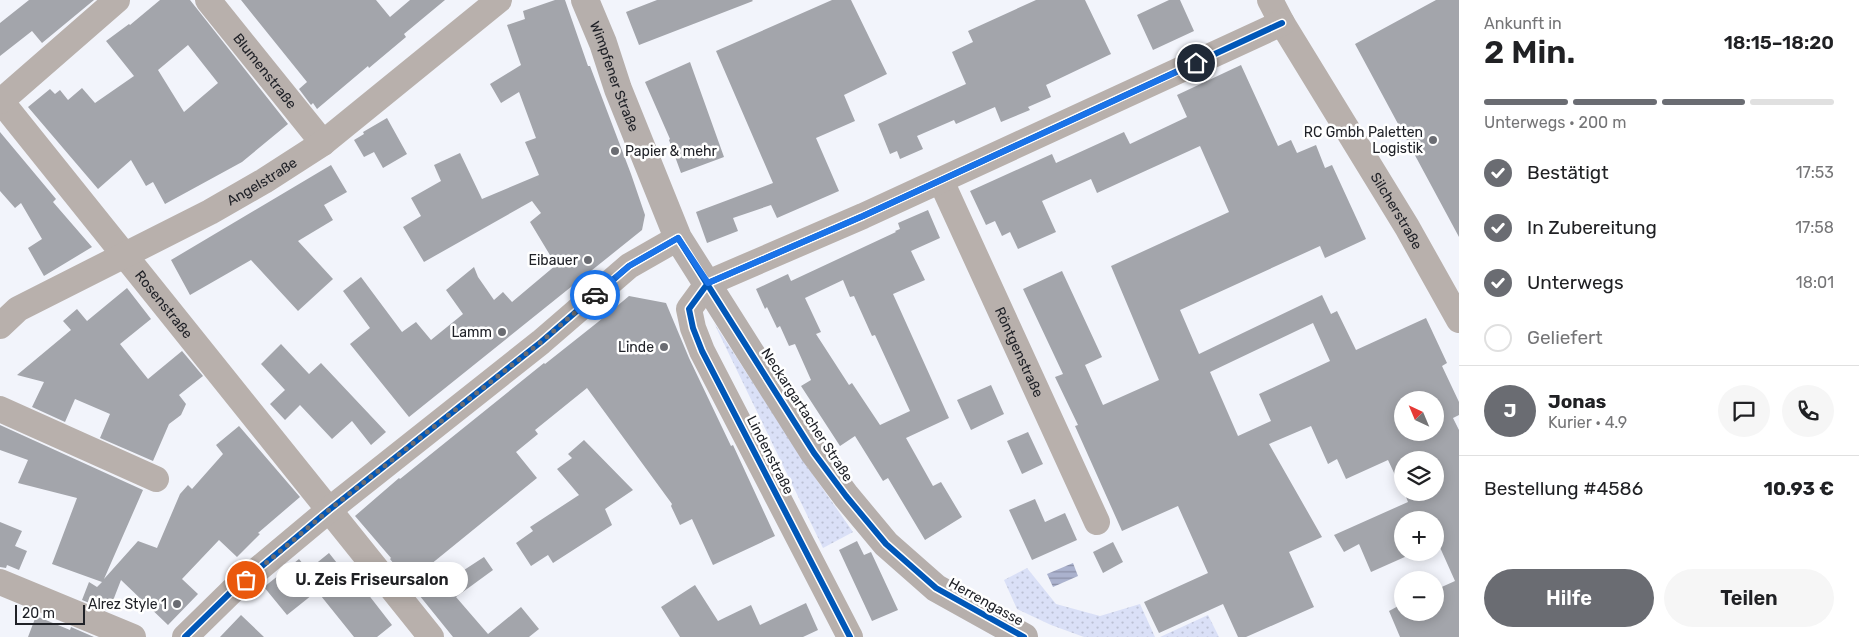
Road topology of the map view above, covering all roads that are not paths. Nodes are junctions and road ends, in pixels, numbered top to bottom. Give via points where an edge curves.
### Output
1 (117, 0) edge
2 (208, 0) edge
3 (500, 0) edge
4 (586, 0) edge
5 (1270, 0) edge
6 (1282, 23) junction
7 (0, 101) edge
8 (323, 143) junction
9 (941, 181) junction
10 (678, 238) junction
11 (125, 256) junction
12 (708, 283) junction
13 (1459, 320) edge
14 (0, 326) edge
15 (0, 409) edge
16 (156, 479) dead end
17 (329, 510) junction
18 (1097, 522) dead end
19 (0, 582) edge
20 (936, 588) joint
21 (133, 637) edge
22 (186, 637) edge
23 (431, 637) edge
24 (850, 637) edge
25 (1024, 637) edge

1 - 7 street
2 - 8 street, Blumenstraße
3 - 8 street, Angelstraße
4 - 10 street, Wimpfener Straße
5 - 6 street, Silcherstraße
6 - 9 street
6 - 13 street, Silcherstraße via 1407,227
7 - 11 street, Rosenstraße
8 - 11 street, Angelstraße via 256,185
9 - 12 street
9 - 18 street, Röntgenstraße
10 - 12 street, Neckargartacher Straße
10 - 17 street via 629,266 541,342
11 - 14 street, Angelstraße via 18,310
11 - 17 street, Rosenstraße
12 - 20 street, Neckargartacher Straße via 814,453 846,496 886,544
12 - 24 street, Lindenstraße via 689,309 699,343
15 - 16 street
17 - 22 street via 232,591
17 - 23 street, Rosenstraße
19 - 21 street
20 - 25 street, Herrengasse

